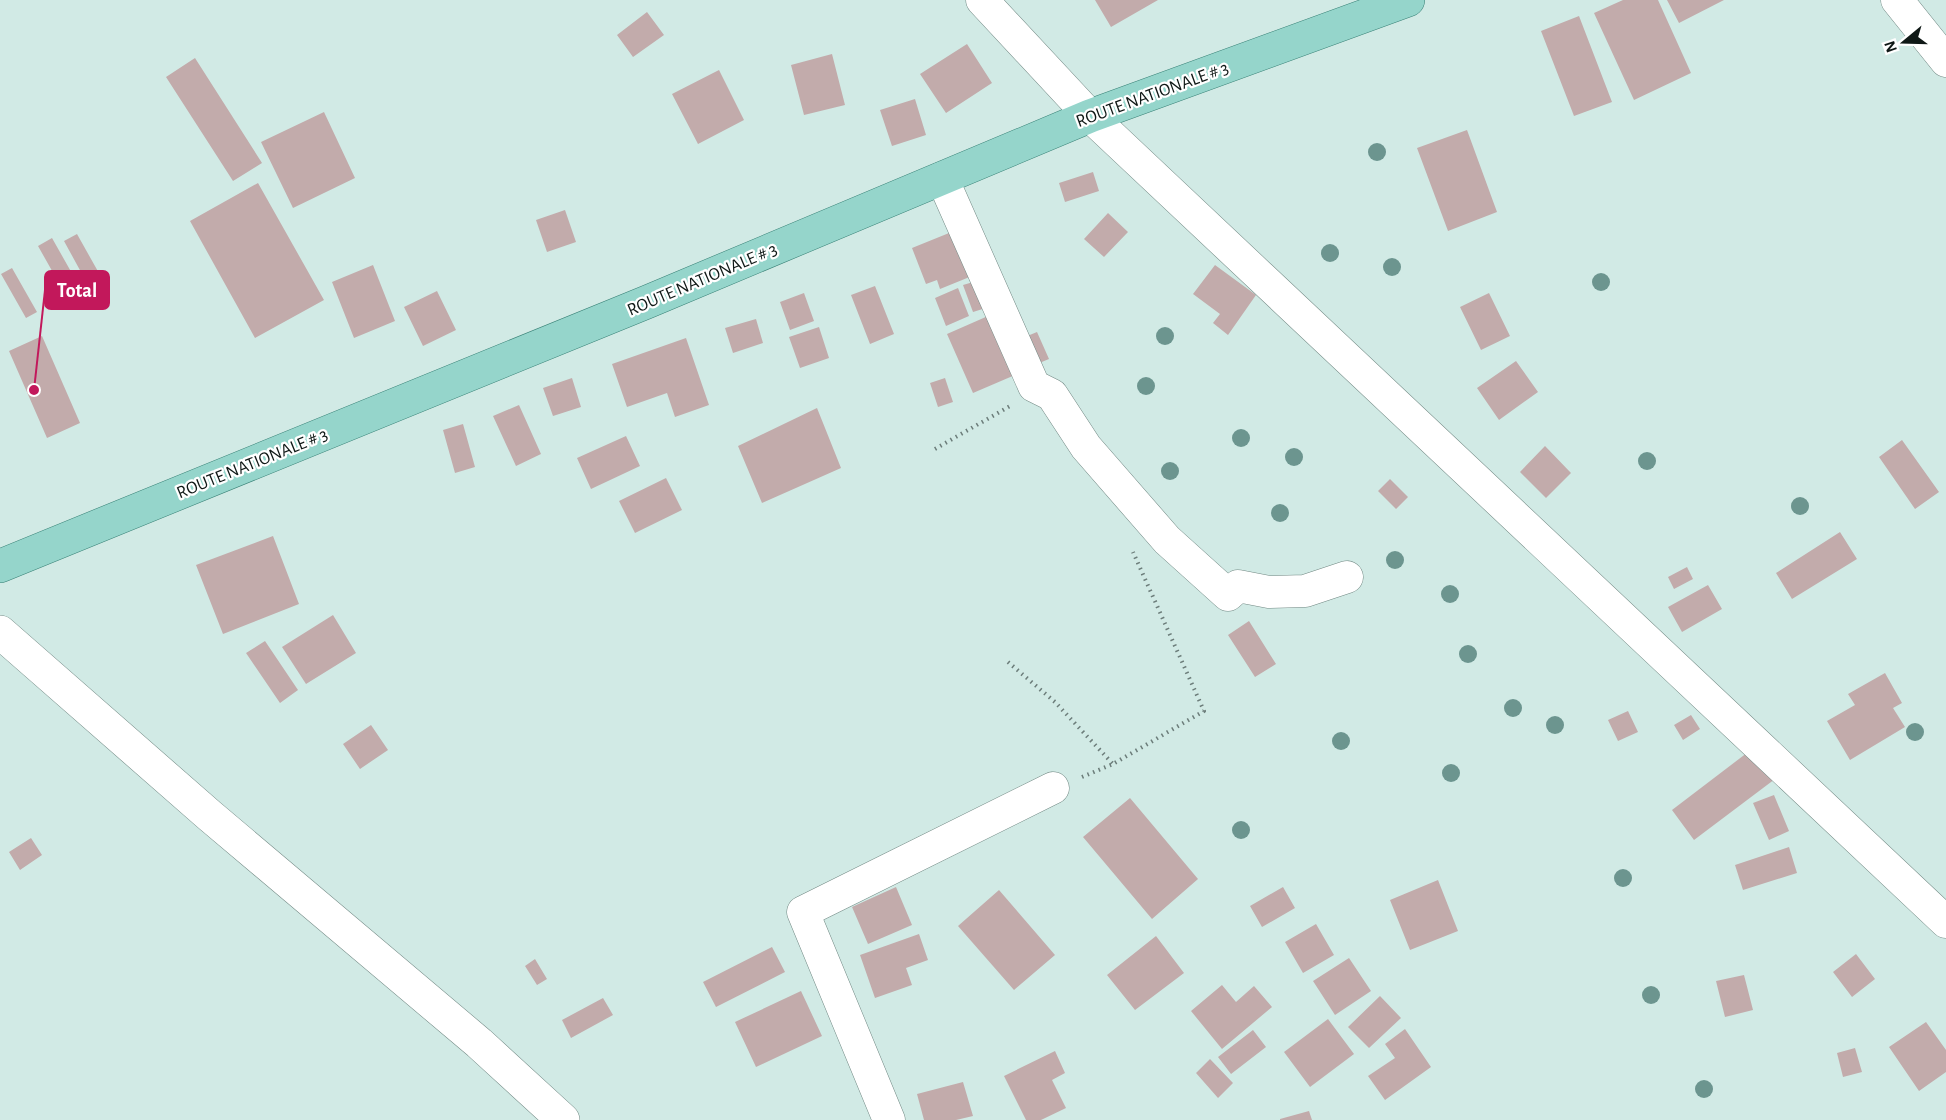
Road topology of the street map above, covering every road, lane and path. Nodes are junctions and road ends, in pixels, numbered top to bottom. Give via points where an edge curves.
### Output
1 (981, 0) edge
2 (1408, 0) edge
3 (1897, 0) edge
4 (1946, 61) edge
5 (1090, 116) junction
6 (942, 178) junction
7 (1017, 402) dead end
8 (935, 449) dead end
9 (1128, 542) dead end
10 (0, 566) edge
11 (1347, 577) dead end
12 (0, 632) edge
13 (1008, 662) dead end
14 (1113, 764) junction
15 (1053, 788) joint
16 (1946, 922) edge
17 (563, 1120) edge
18 (889, 1120) edge

1 - 5 street
2 - 5 main road, ROUTE NATIONALE # 3
3 - 4 street
5 - 6 main road, ROUTE NATIONALE # 3
5 - 16 street
6 - 10 main road, ROUTE NATIONALE # 3
6 - 11 street via 1035,386 1052,395 1086,447 1167,540 1228,595 1238,586 1269,592 1305,591
7 - 8 path
9 - 14 path via 1204,711
12 - 17 main road via 479,1043
13 - 14 path via 1055,702
14 - 15 path
15 - 18 street via 803,912

